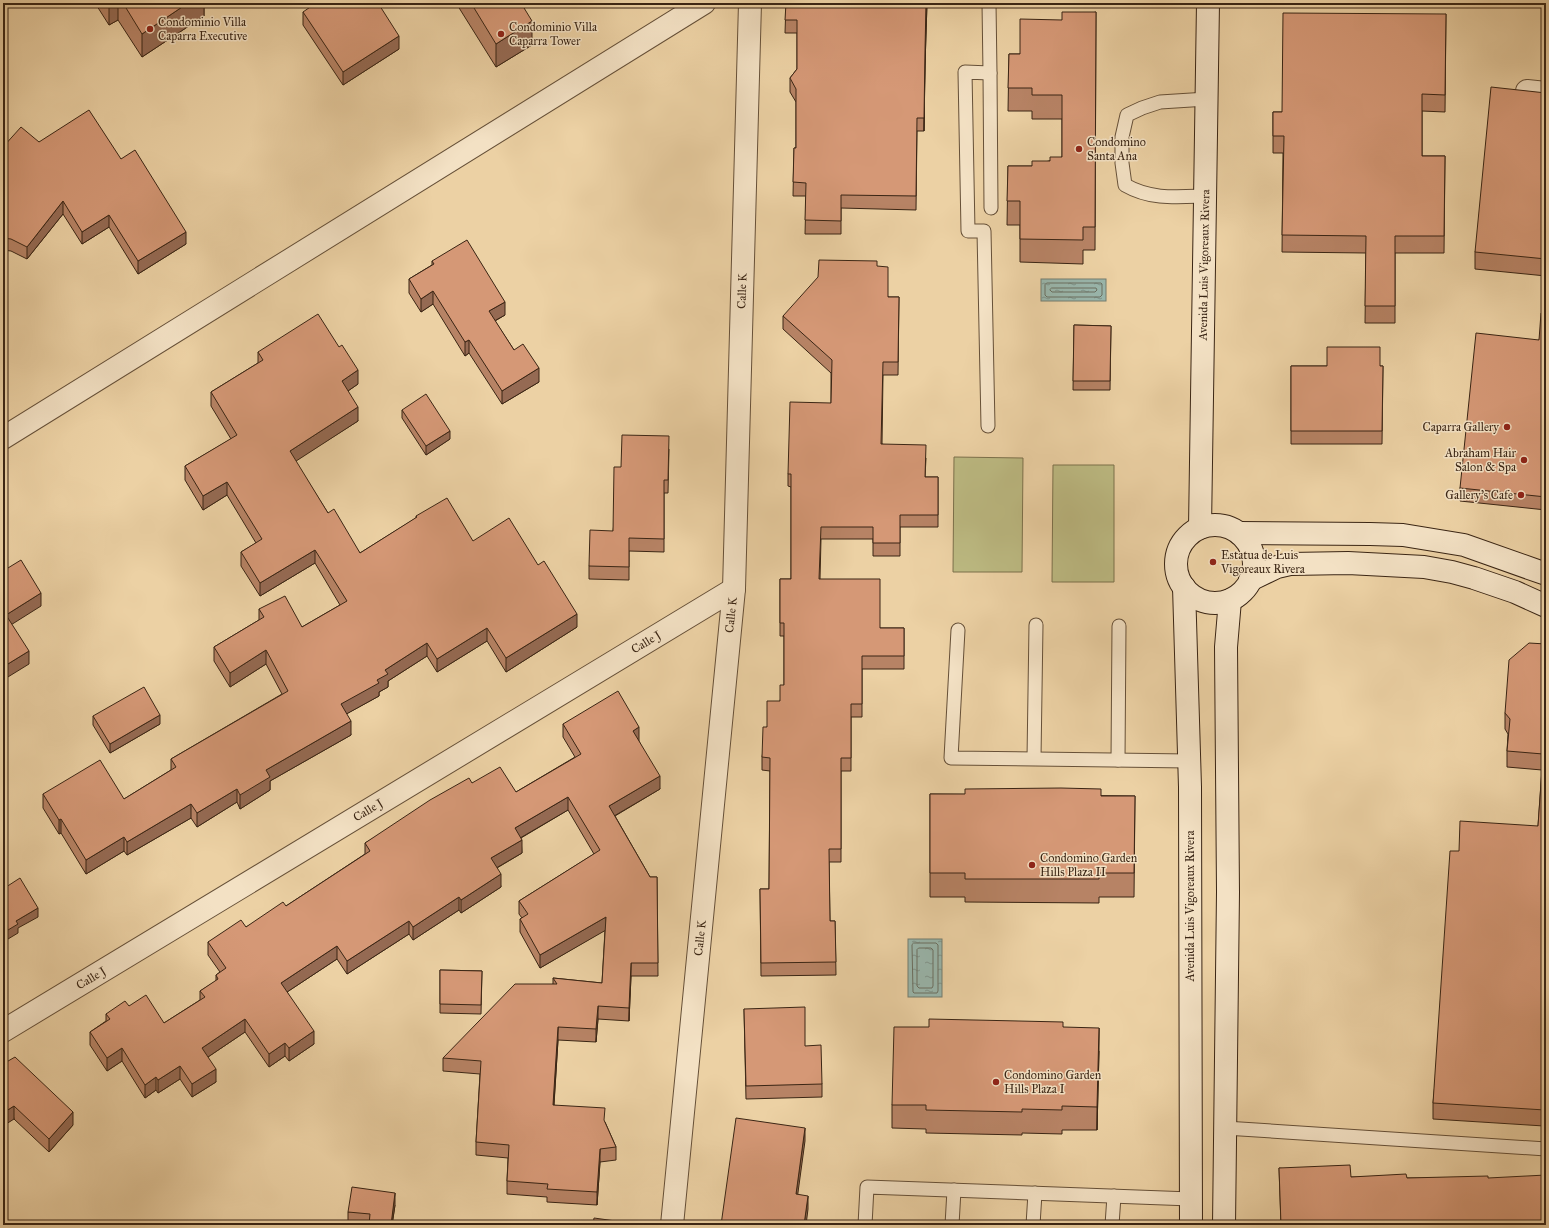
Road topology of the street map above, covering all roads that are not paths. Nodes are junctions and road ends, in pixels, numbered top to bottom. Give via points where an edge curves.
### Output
1 (704, 3) edge
2 (750, 3) edge
3 (989, 3) edge
4 (1208, 3) edge
5 (990, 73) junction
6 (1207, 99) junction
7 (1205, 196) junction
8 (991, 208) dead end
9 (988, 426) dead end
10 (3, 438) edge
11 (1200, 528) junction
12 (1239, 534) junction
13 (1546, 574) edge
14 (1250, 580) junction
15 (1184, 587) junction
16 (734, 589) junction
17 (1230, 600) junction
18 (1546, 606) edge
19 (1036, 625) dead end
20 (1119, 626) dead end
21 (958, 630) dead end
22 (1034, 758) junction
23 (1118, 760) junction
24 (1189, 761) junction
25 (3, 1032) edge
26 (1225, 1128) junction
27 (1546, 1149) edge
28 (954, 1190) junction
29 (1035, 1193) junction
30 (1114, 1196) junction
31 (1191, 1199) junction
32 (672, 1225) edge
33 (865, 1225) edge
34 (952, 1225) edge
35 (1033, 1225) edge
36 (1112, 1225) edge
37 (1191, 1225) edge
38 (1224, 1225) edge

1 - 10 street
2 - 16 street, Calle K
3 - 5 lane
4 - 6 street, Avenida Luis Vigoreaux Rivera
5 - 8 lane
5 - 9 lane via 965,72 968,231 984,231
6 - 7 street, Avenida Luis Vigoreaux Rivera
6 - 7 lane via 1160,102 1142,108 1127,115 1122,137 1122,163 1126,185 1146,195 1160,197
7 - 11 street, Avenida Luis Vigoreaux Rivera
11 - 12 street via 1227,527
11 - 15 street via 1184,541 1178,553 1176,567
12 - 13 street via 1403,536 1464,546
12 - 14 street via 1248,543 1253,554 1254,567
14 - 17 street via 1242,592
14 - 18 street via 1277,567 1290,564 1348,563 1424,567 1474,578
15 - 17 street via 1193,596 1205,601
15 - 24 street, Avenida Luis Vigoreaux Rivera
16 - 25 street, Calle J
16 - 32 street, Calle K
17 - 26 street via 1226,647 1228,892
19 - 22 lane
20 - 23 lane
21 - 22 lane via 951,758
22 - 23 lane
23 - 24 lane
24 - 31 street, Avenida Luis Vigoreaux Rivera
26 - 27 lane
26 - 38 street
28 - 29 lane
28 - 33 lane via 867,1187
28 - 34 lane
29 - 30 lane
29 - 35 lane
30 - 31 lane
30 - 36 lane
31 - 37 street, Avenida Luis Vigoreaux Rivera

